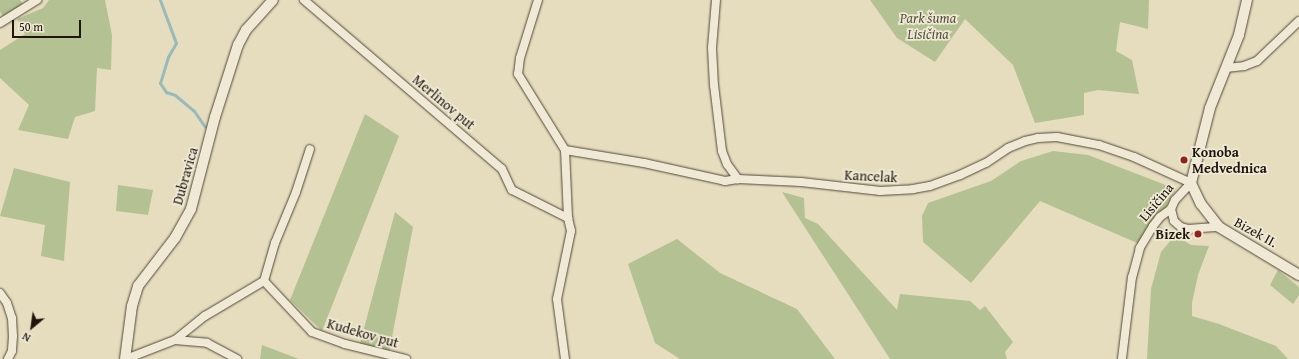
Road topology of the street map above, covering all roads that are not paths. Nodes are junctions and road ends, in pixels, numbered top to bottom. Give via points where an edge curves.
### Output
1 (37, 0) edge
2 (273, 0) edge
3 (304, 0) edge
4 (538, 0) edge
5 (716, 0) edge
6 (1247, 0) edge
7 (1299, 21) edge
8 (0, 23) edge
9 (1226, 68) junction
10 (310, 149) dead end
11 (565, 150) junction
12 (738, 179) junction
13 (1191, 183) junction
14 (1171, 209) junction
15 (568, 218) junction
16 (1219, 227) junction
17 (1299, 275) edge
18 (264, 281) junction
19 (0, 293) edge
20 (175, 340) junction
21 (8, 359) edge
22 (126, 359) edge
23 (237, 359) edge
24 (406, 359) edge
25 (564, 359) edge
26 (1122, 359) edge

1 - 8 street
2 - 22 street, Dubravica via 246,30 238,45 215,117 192,209 175,238 138,286 132,306
3 - 15 street, Merlinov put via 502,169 512,190
4 - 11 street via 520,58 518,74
5 - 12 street via 712,48 722,151 727,164
6 - 9 street, Lisičina via 1239,35
7 - 9 street via 1257,61 1244,66
9 - 13 street, Lisičina via 1208,114
10 - 18 street via 275,243
11 - 12 street via 644,163 725,181
11 - 15 street
12 - 13 street, Kancelak via 801,182 880,191 913,189 960,175 1025,141 1057,137 1093,144 1134,157
13 - 14 street, Lisičina via 1175,200
13 - 16 street, Bizek II. via 1201,204
14 - 16 street, Bizek II. via 1174,221 1181,227
14 - 26 street, Lisičina via 1160,217 1140,248 1132,276
15 - 25 street via 571,231 557,299
16 - 17 street, Bizek II.
18 - 20 street via 206,316
18 - 24 street, Kudekov put via 312,332 346,344
19 - 21 street via 12,318 14,336
20 - 22 street
20 - 23 street via 207,343

